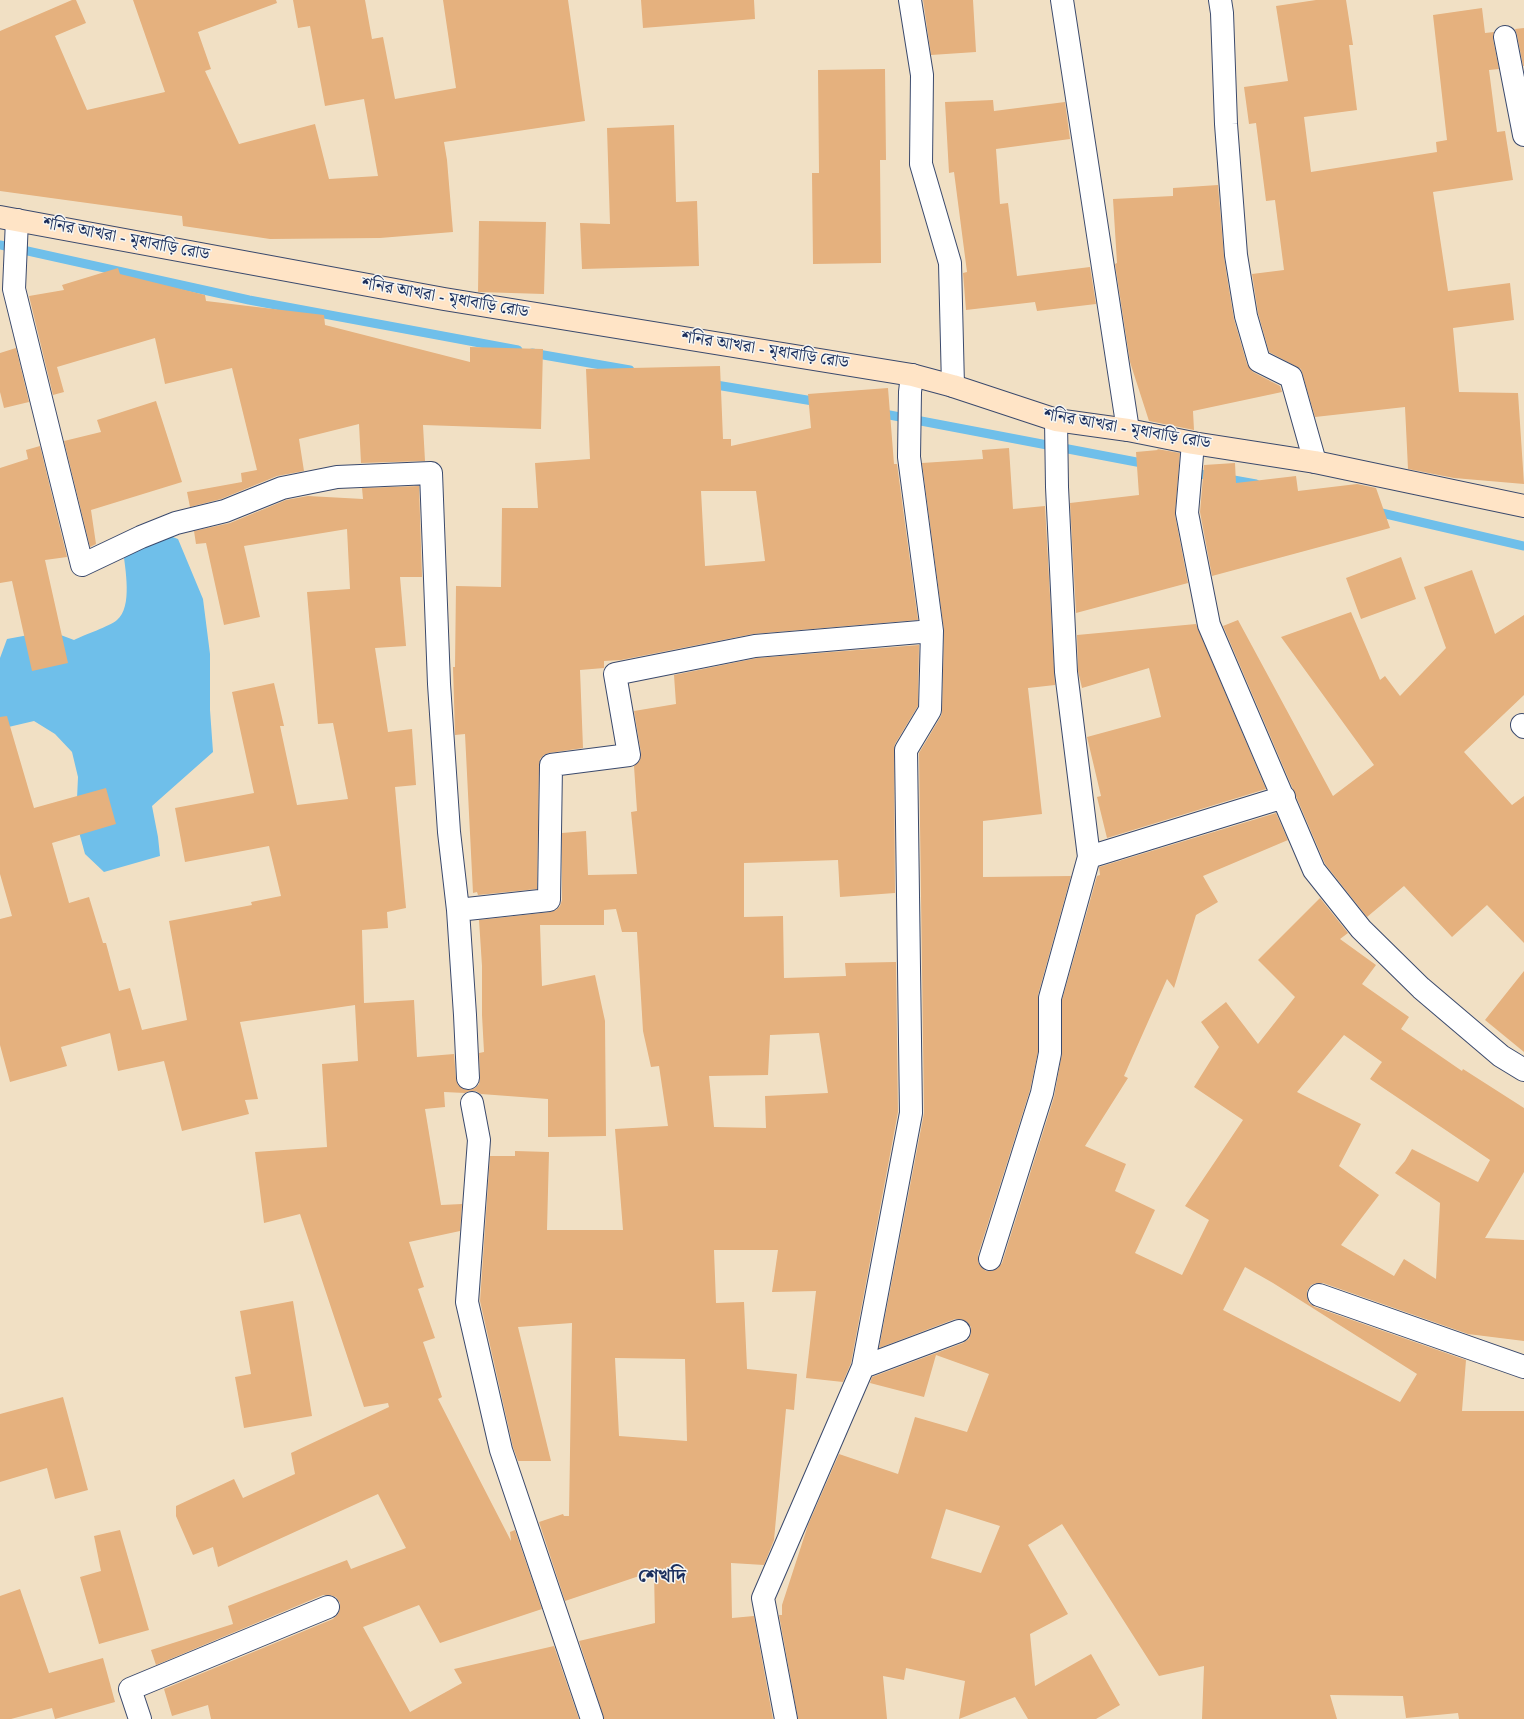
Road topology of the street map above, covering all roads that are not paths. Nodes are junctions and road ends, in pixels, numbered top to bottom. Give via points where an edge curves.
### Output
1 (910, 0) edge
2 (1062, 0) edge
3 (1220, 0) edge
4 (1505, 38) dead end
5 (1524, 135) edge
6 (11, 225) edge
7 (911, 383) junction
8 (953, 386) junction
9 (1056, 420) junction
10 (1128, 430) junction
11 (1193, 443) junction
12 (1315, 462) junction
13 (1524, 506) edge
14 (932, 631) junction
15 (1284, 797) junction
16 (1089, 857) junction
17 (458, 910) junction
18 (1524, 1070) edge
19 (468, 1078) dead end
20 (472, 1103) dead end
21 (990, 1259) dead end
22 (1319, 1295) dead end
23 (959, 1331) dead end
24 (863, 1367) junction
25 (1524, 1367) edge
26 (328, 1607) dead end
27 (140, 1719) edge
28 (592, 1719) edge
29 (786, 1719) edge

1 - 8 street via 922,75 921,164 950,263
2 - 10 street
3 - 12 street via 1236,255 1246,316 1259,361 1291,377
4 - 5 street
6 - 7 main road, শনির আখরা - মৃধাবাড়ি রোড
6 - 17 street via 14,289 82,565 176,523 225,511 282,488 337,477 431,473 439,684 449,832
7 - 8 main road, শনির আখরা - মৃধাবাড়ি রোড
7 - 14 street via 909,457
8 - 9 main road, শনির আখরা - মৃধাবাড়ি রোড
9 - 10 main road, শনির আখরা - মৃধাবাড়ি রোড
9 - 16 street via 1066,672
10 - 11 main road, শনির আখরা - মৃধাবাড়ি রোড
11 - 12 main road, শনির আখরা - মৃধাবাড়ি রোড
11 - 15 street via 1187,513 1209,625
12 - 13 main road, শনির আখরা - মৃধাবাড়ি রোড
14 - 17 street via 755,646 615,674 629,755 550,765 549,900
14 - 24 street via 930,710 906,750 911,1113
15 - 16 street
15 - 18 street via 1314,870 1360,929 1421,988 1501,1056
16 - 21 street via 1050,998 1050,1054 1042,1093
17 - 19 street
20 - 28 street via 479,1140 467,1302 501,1450
22 - 25 street
23 - 24 street
24 - 29 street via 763,1598
26 - 27 street via 130,1689

